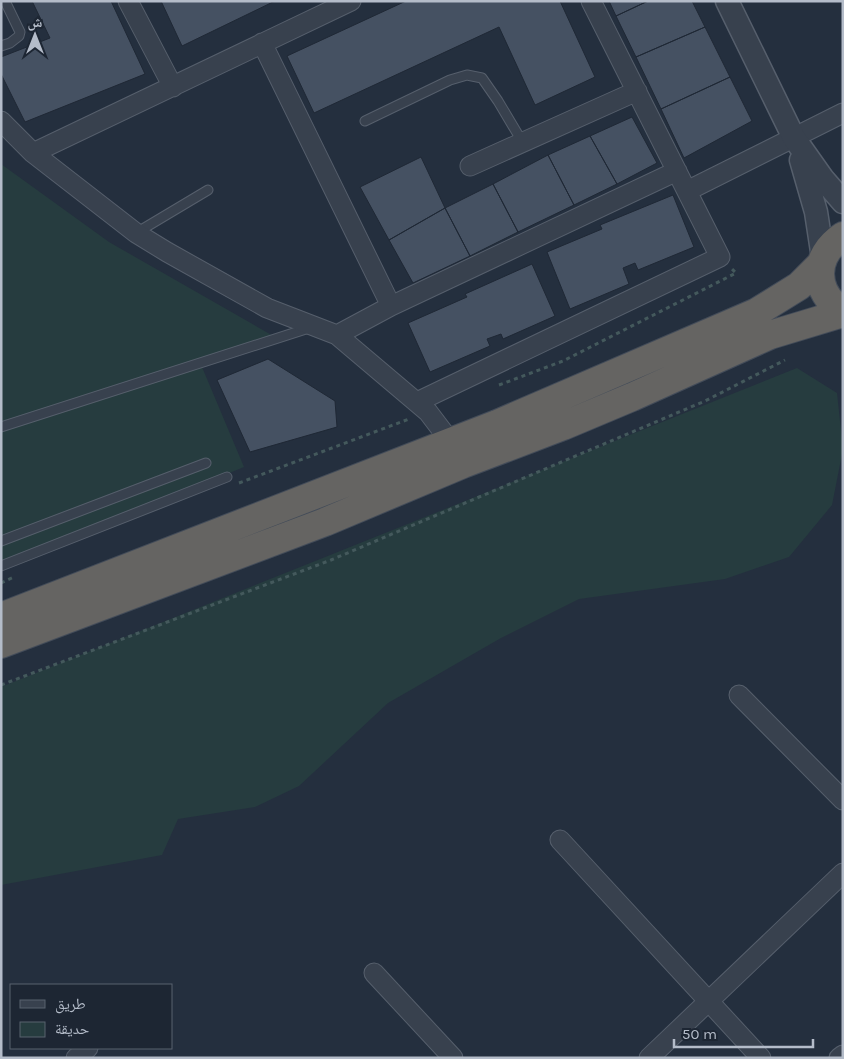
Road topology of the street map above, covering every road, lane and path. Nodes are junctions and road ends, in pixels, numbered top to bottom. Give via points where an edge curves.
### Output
1 (5, 1) edge
2 (128, 1) edge
3 (351, 1) edge
4 (591, 1) edge
5 (726, 1) edge
6 (262, 43) junction
7 (1, 46) edge
8 (173, 87) junction
9 (637, 91) junction
10 (843, 113) edge
11 (1, 121) edge
12 (365, 121) dead end
13 (794, 138) junction
14 (523, 142) junction
15 (33, 153) junction
16 (470, 166) dead end
17 (677, 171) junction
18 (208, 190) dead end
19 (687, 191) junction
20 (843, 202) edge
21 (136, 233) junction
22 (843, 236) edge
23 (822, 261) junction
24 (736, 273) dead end
25 (391, 306) junction
26 (843, 312) edge
27 (314, 326) junction
28 (337, 335) junction
29 (785, 360) dead end
30 (491, 388) dead end
31 (422, 407) junction
32 (1, 427) edge
33 (450, 441) junction
34 (206, 463) dead end
35 (463, 464) junction
36 (227, 477) dead end
37 (234, 485) dead end
38 (1, 541) edge
39 (1, 566) edge
40 (19, 575) dead end
41 (1, 583) edge
42 (1, 617) edge
43 (1, 644) edge
44 (1, 685) edge
45 (739, 695) dead end
46 (843, 800) edge
47 (560, 840) dead end
48 (843, 873) edge
49 (374, 973) dead end
50 (709, 1001) junction
51 (87, 1049) edge
52 (843, 1055) edge
53 (76, 1058) edge
54 (453, 1058) edge
55 (649, 1058) edge
56 (761, 1058) edge
57 (839, 1058) edge

1 - 7 lane via 20,32 10,44
2 - 8 street
3 - 6 street
4 - 9 street
5 - 13 street
6 - 8 street
6 - 25 street
8 - 15 street
9 - 14 street
9 - 17 street
10 - 13 street
11 - 15 street
12 - 14 lane via 467,75 482,78
13 - 19 street
13 - 20 street
13 - 23 street via 816,212
14 - 16 street
15 - 21 street
17 - 19 street
17 - 25 street
18 - 21 lane
19 - 31 street via 720,257
21 - 27 street via 267,308
22 - 23 highway via 834,242
23 - 26 highway via 820,278 823,291 830,302
23 - 33 highway via 799,286 757,312 497,424
24 - 30 path via 563,361
25 - 28 street
26 - 35 highway via 770,335 615,404
27 - 28 street
27 - 32 lane
28 - 31 street
29 - 44 path via 705,401 332,560
31 - 33 street
31 - 37 path
33 - 35 street
33 - 42 highway
34 - 38 lane
35 - 43 highway via 325,522
36 - 39 lane
40 - 41 path
45 - 46 street
47 - 50 street
48 - 50 street
49 - 54 street
50 - 55 street
50 - 56 street
51 - 53 street
52 - 57 street

